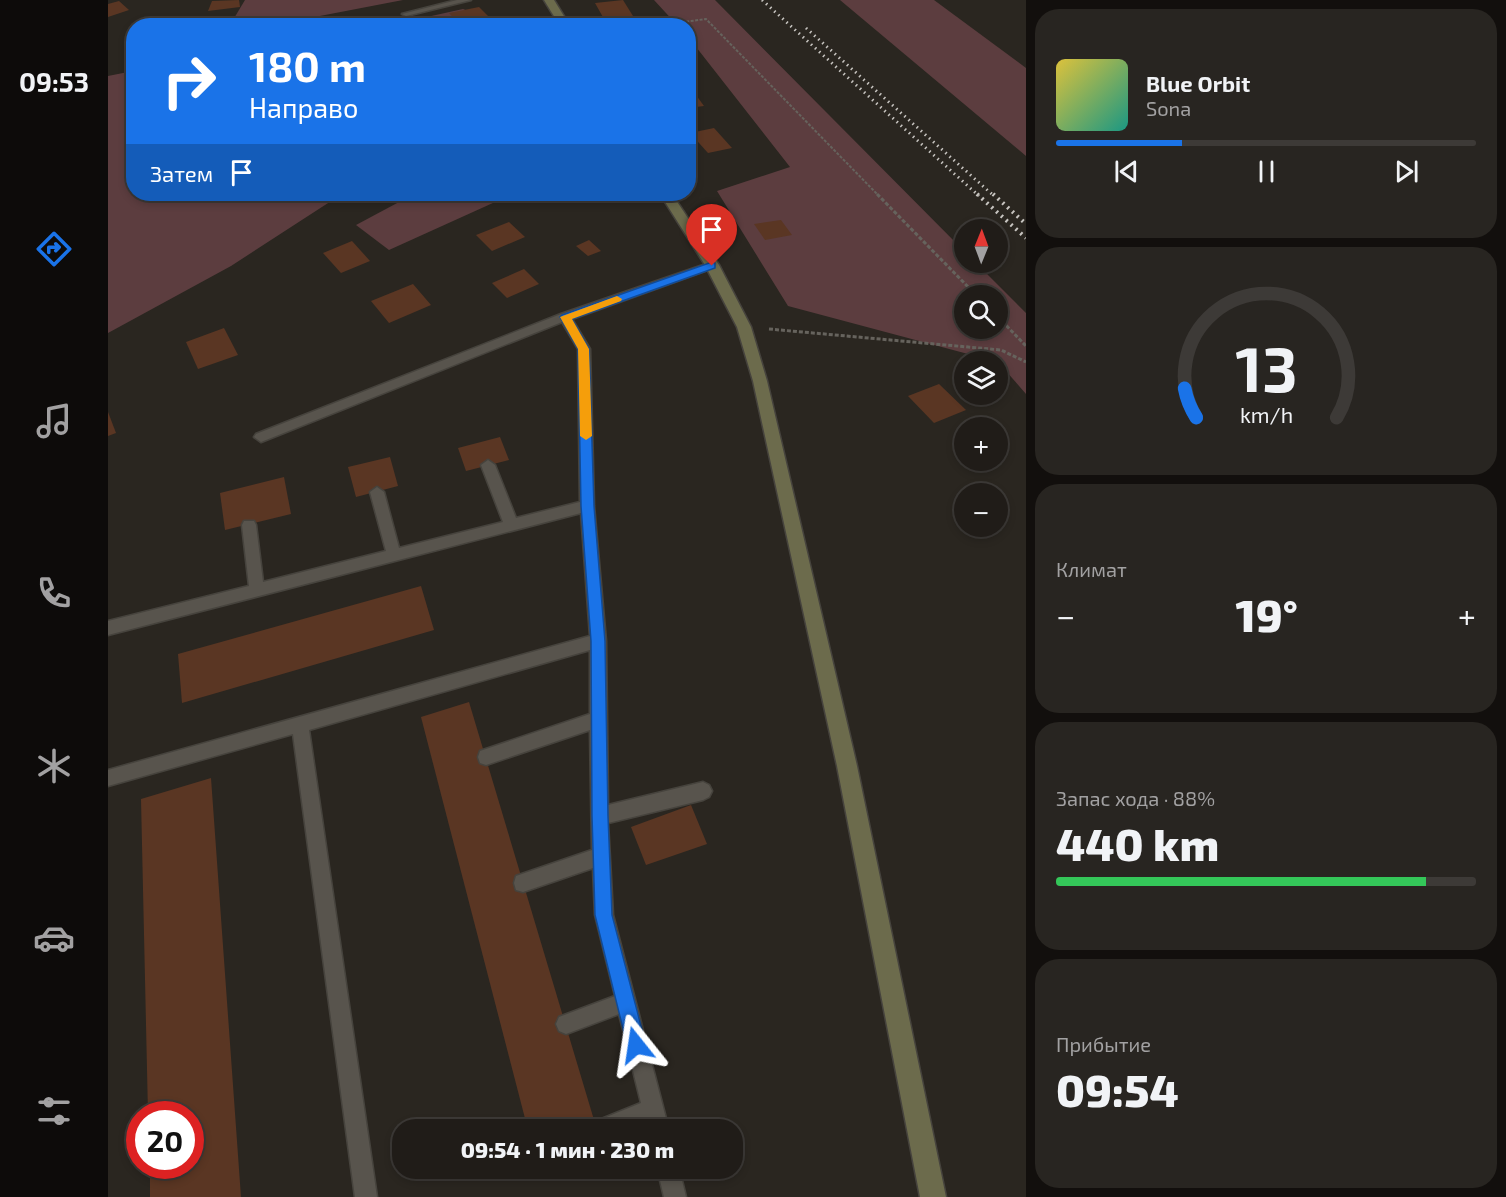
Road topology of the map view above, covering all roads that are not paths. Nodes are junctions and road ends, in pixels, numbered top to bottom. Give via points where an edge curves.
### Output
1 (467, 0) edge
2 (549, 0) edge
3 (406, 14) dead end
4 (560, 18) edge
5 (670, 201) edge
6 (712, 266) junction
7 (566, 317) junction
8 (261, 437) dead end
9 (488, 465) dead end
10 (377, 492) dead end
11 (587, 506) junction
12 (249, 525) dead end
13 (512, 526) junction
14 (394, 556) junction
15 (257, 590) junction
16 (108, 628) edge
17 (598, 641) junction
18 (599, 718) junction
19 (300, 723) junction
20 (486, 757) dead end
21 (108, 778) edge
22 (703, 791) dead end
23 (600, 816) junction
24 (601, 856) junction
25 (523, 883) dead end
26 (626, 1002) junction
27 (566, 1024) dead end
28 (653, 1109) junction
29 (629, 1119) edge
30 (655, 1119) edge
31 (671, 1179) edge
32 (366, 1197) edge
33 (675, 1197) edge
34 (933, 1197) edge

1 - 3 lane
2 - 4 street
5 - 6 street
6 - 7 lane
6 - 34 street via 744,327 760,381 847,766
7 - 8 lane
7 - 11 lane via 584,349
9 - 13 lane
10 - 14 lane
11 - 13 lane
11 - 17 lane
12 - 15 lane
13 - 14 lane
14 - 15 lane
15 - 16 lane
17 - 18 lane
17 - 19 lane
18 - 20 lane
18 - 23 lane
19 - 21 lane
19 - 32 lane
22 - 23 lane
23 - 24 lane
24 - 25 lane
24 - 26 lane via 604,915
26 - 27 lane
26 - 28 lane
28 - 29 lane
28 - 30 lane
31 - 33 lane

